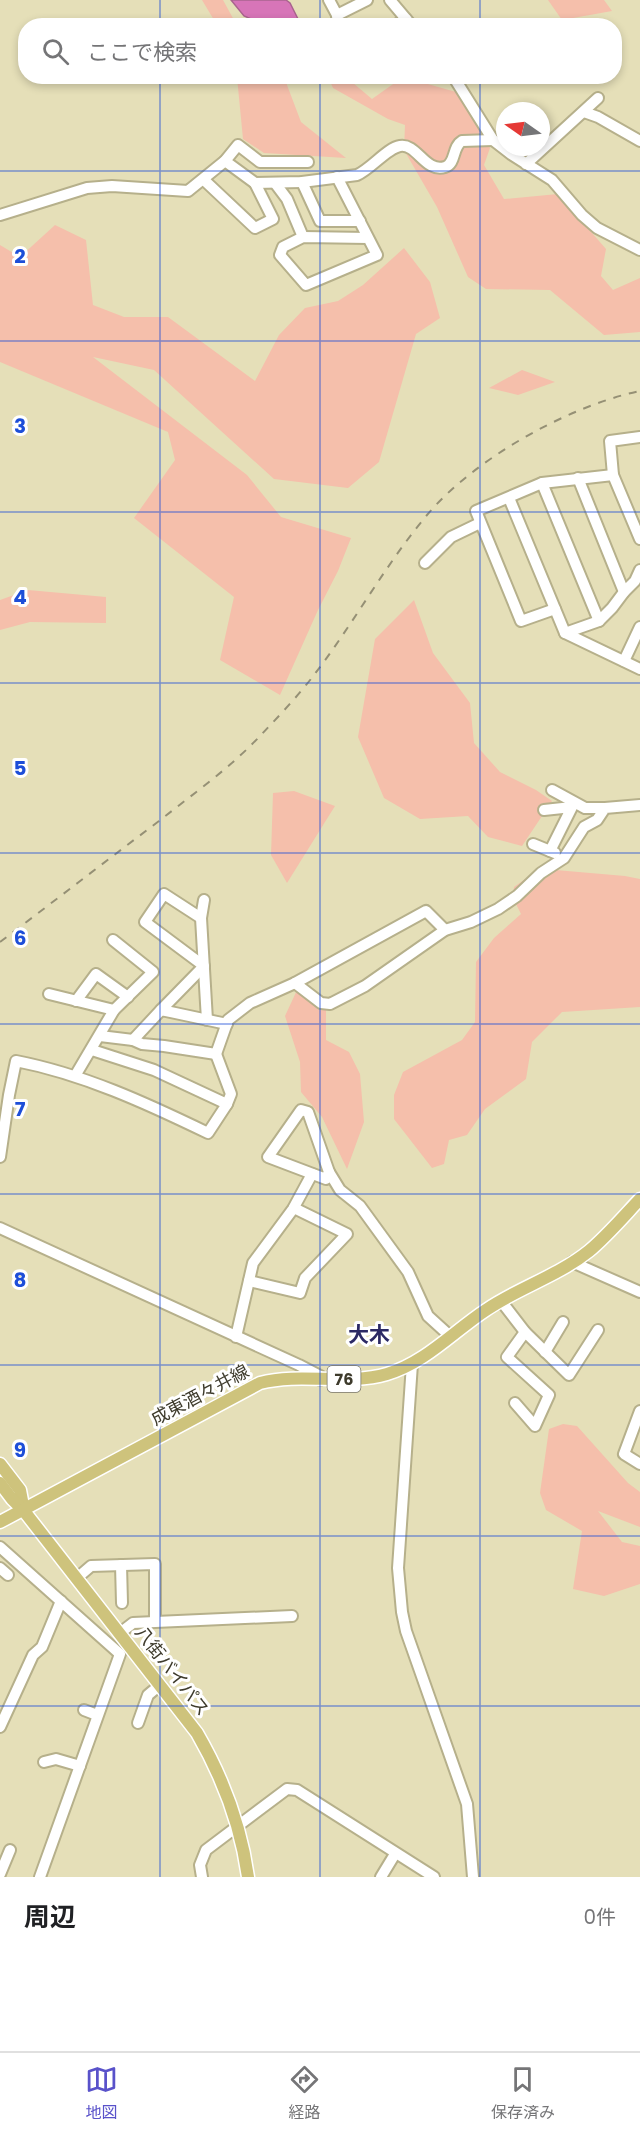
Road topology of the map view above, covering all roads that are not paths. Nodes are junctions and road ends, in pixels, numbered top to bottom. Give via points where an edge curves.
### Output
1 (329, 0) edge
2 (367, 0) edge
3 (390, 0) edge
4 (336, 18) edge
5 (340, 18) edge
6 (406, 18) edge
7 (458, 84) edge
8 (598, 98) dead end
9 (584, 112) junction
10 (493, 140) junction
11 (640, 141) edge
12 (225, 161) junction
13 (308, 162) dead end
14 (526, 164) junction
15 (337, 177) junction
16 (204, 180) junction
17 (302, 182) junction
18 (255, 183) junction
19 (275, 183) junction
20 (0, 215) edge
21 (360, 221) junction
22 (303, 237) junction
23 (368, 238) junction
24 (640, 250) edge
25 (640, 437) edge
26 (613, 475) junction
27 (578, 478) junction
28 (542, 483) junction
29 (508, 498) junction
30 (480, 523) junction
31 (640, 539) edge
32 (425, 563) dead end
33 (640, 570) edge
34 (624, 592) junction
35 (555, 609) junction
36 (599, 621) junction
37 (640, 627) edge
38 (565, 633) junction
39 (624, 661) junction
40 (640, 669) edge
41 (552, 790) dead end
42 (640, 805) edge
43 (604, 808) junction
44 (544, 810) dead end
45 (533, 844) dead end
46 (550, 851) junction
47 (564, 858) junction
48 (204, 900) dead end
49 (201, 918) junction
50 (445, 930) junction
51 (113, 940) dead end
52 (204, 966) junction
53 (295, 983) junction
54 (49, 994) dead end
55 (128, 997) junction
56 (76, 1001) junction
57 (114, 1010) junction
58 (161, 1010) junction
59 (207, 1020) junction
60 (227, 1024) junction
61 (100, 1036) junction
62 (133, 1040) junction
63 (92, 1050) junction
64 (216, 1054) junction
65 (75, 1076) junction
66 (227, 1104) junction
67 (0, 1157) edge
68 (329, 1172) junction
69 (312, 1174) junction
70 (640, 1199) edge
71 (294, 1208) junction
72 (3, 1233) edge
73 (572, 1262) junction
74 (249, 1281) junction
75 (640, 1292) edge
76 (501, 1301) junction
77 (563, 1322) dead end
78 (598, 1330) dead end
79 (525, 1332) junction
80 (450, 1336) junction
81 (236, 1337) junction
82 (545, 1352) junction
83 (412, 1364) junction
84 (320, 1380) junction
85 (515, 1403) dead end
86 (640, 1411) edge
87 (0, 1464) edge
88 (640, 1464) edge
89 (0, 1483) edge
90 (24, 1511) junction
91 (0, 1522) edge
92 (0, 1547) edge
93 (121, 1565) junction
94 (77, 1578) junction
95 (61, 1600) junction
96 (122, 1603) dead end
97 (292, 1616) dead end
98 (156, 1621) junction
99 (120, 1633) junction
100 (160, 1685) junction
101 (84, 1710) dead end
102 (97, 1714) junction
103 (138, 1723) dead end
104 (0, 1727) edge
105 (44, 1762) dead end
106 (80, 1766) junction
107 (237, 1827) junction
108 (10, 1850) dead end
109 (395, 1854) junction
110 (0, 1874) edge
111 (419, 1874) edge
112 (40, 1877) edge
113 (202, 1877) edge
114 (248, 1877) edge
115 (381, 1877) edge
116 (434, 1877) edge
117 (473, 1877) edge

1 - 4 street
2 - 5 street
3 - 6 street
7 - 10 street
8 - 9 street
9 - 11 street
9 - 14 street
10 - 14 street
10 - 15 street via 462,141 454,148 451,163 441,168 430,165 403,145 365,172
12 - 13 street via 238,145 260,162
12 - 16 street
12 - 18 street
14 - 24 street via 552,180 597,228
15 - 17 street
15 - 21 street
16 - 18 street via 255,228 273,219
16 - 20 street via 188,191 87,188
17 - 19 street
17 - 21 street via 320,221
18 - 19 street
19 - 22 street via 287,199
21 - 23 street
22 - 23 street
22 - 23 street via 283,247 280,255 306,285 376,255
25 - 26 street via 610,441
26 - 27 street
26 - 31 street
27 - 28 street
27 - 34 street
28 - 29 street
28 - 36 street
29 - 30 street via 476,511
29 - 35 street
30 - 32 street via 451,537
30 - 35 street via 521,621
33 - 34 street
34 - 36 street
35 - 38 street
36 - 38 street
37 - 39 street
38 - 39 street
39 - 40 street
41 - 43 street via 585,808
42 - 43 street
43 - 47 street via 597,820 584,827
44 - 46 street via 572,807
45 - 46 street
46 - 47 street
47 - 50 street via 498,909
48 - 49 street
49 - 52 street
49 - 52 street via 164,894 145,922
50 - 53 street via 426,911
50 - 53 street via 365,986 330,1004 321,1003
51 - 55 street via 153,972
52 - 58 street
52 - 59 street
53 - 60 street via 250,1003
54 - 56 street
55 - 56 street via 96,974
55 - 57 street
56 - 57 street
57 - 61 street
58 - 59 street
58 - 62 street
59 - 60 street
60 - 64 street
61 - 62 street
61 - 63 street
62 - 64 street
63 - 65 street
63 - 66 street via 154,1070
64 - 66 street via 231,1094
65 - 66 street via 149,1104 208,1133
65 - 67 street via 16,1061
68 - 69 street via 326,1179
68 - 69 street via 308,1112 301,1110 268,1157
68 - 80 street via 340,1190 360,1206 408,1272 428,1316
69 - 71 street
70 - 73 main road, 成東酒々井線 / 76 via 589,1251
71 - 74 street via 253,1263
71 - 74 street via 347,1234 305,1278 300,1293
72 - 81 street
73 - 75 street
73 - 76 main road, 成東酒々井線 / 76
74 - 81 street
76 - 79 street
76 - 80 main road, 成東酒々井線 / 76
77 - 82 street
78 - 82 street via 569,1375
79 - 82 street
79 - 85 street via 507,1357 549,1395 535,1426
80 - 83 main road, 成東酒々井線 / 76
81 - 84 street via 299,1365 320,1376
83 - 84 main road, 成東酒々井線 / 76 via 372,1377
83 - 117 street via 398,1568 402,1612 467,1804
84 - 90 main road, 成東酒々井線 / 76 via 271,1380 255,1385
86 - 88 street via 624,1454
87 - 90 main road, 八街バイパス via 20,1490
89 - 90 main road, 八街バイパス
90 - 91 main road, 成東酒々井線
90 - 94 main road, 八街バイパス
92 - 95 street
93 - 94 street via 91,1566
93 - 96 street
93 - 98 street via 155,1564
94 - 99 main road, 八街バイパス
95 - 102 street via 120,1654
95 - 104 street via 42,1647 33,1655
97 - 98 street
98 - 99 street via 133,1623
99 - 100 main road, 八街バイパス
100 - 103 street via 147,1695
100 - 107 main road, 八街バイパス via 208,1752
101 - 102 street
102 - 106 street
105 - 106 street via 57,1759
106 - 112 street
107 - 109 street via 292,1788
107 - 113 street via 203,1855
107 - 114 main road, 八街バイパス
108 - 110 street
109 - 111 street
109 - 115 street
111 - 116 street

